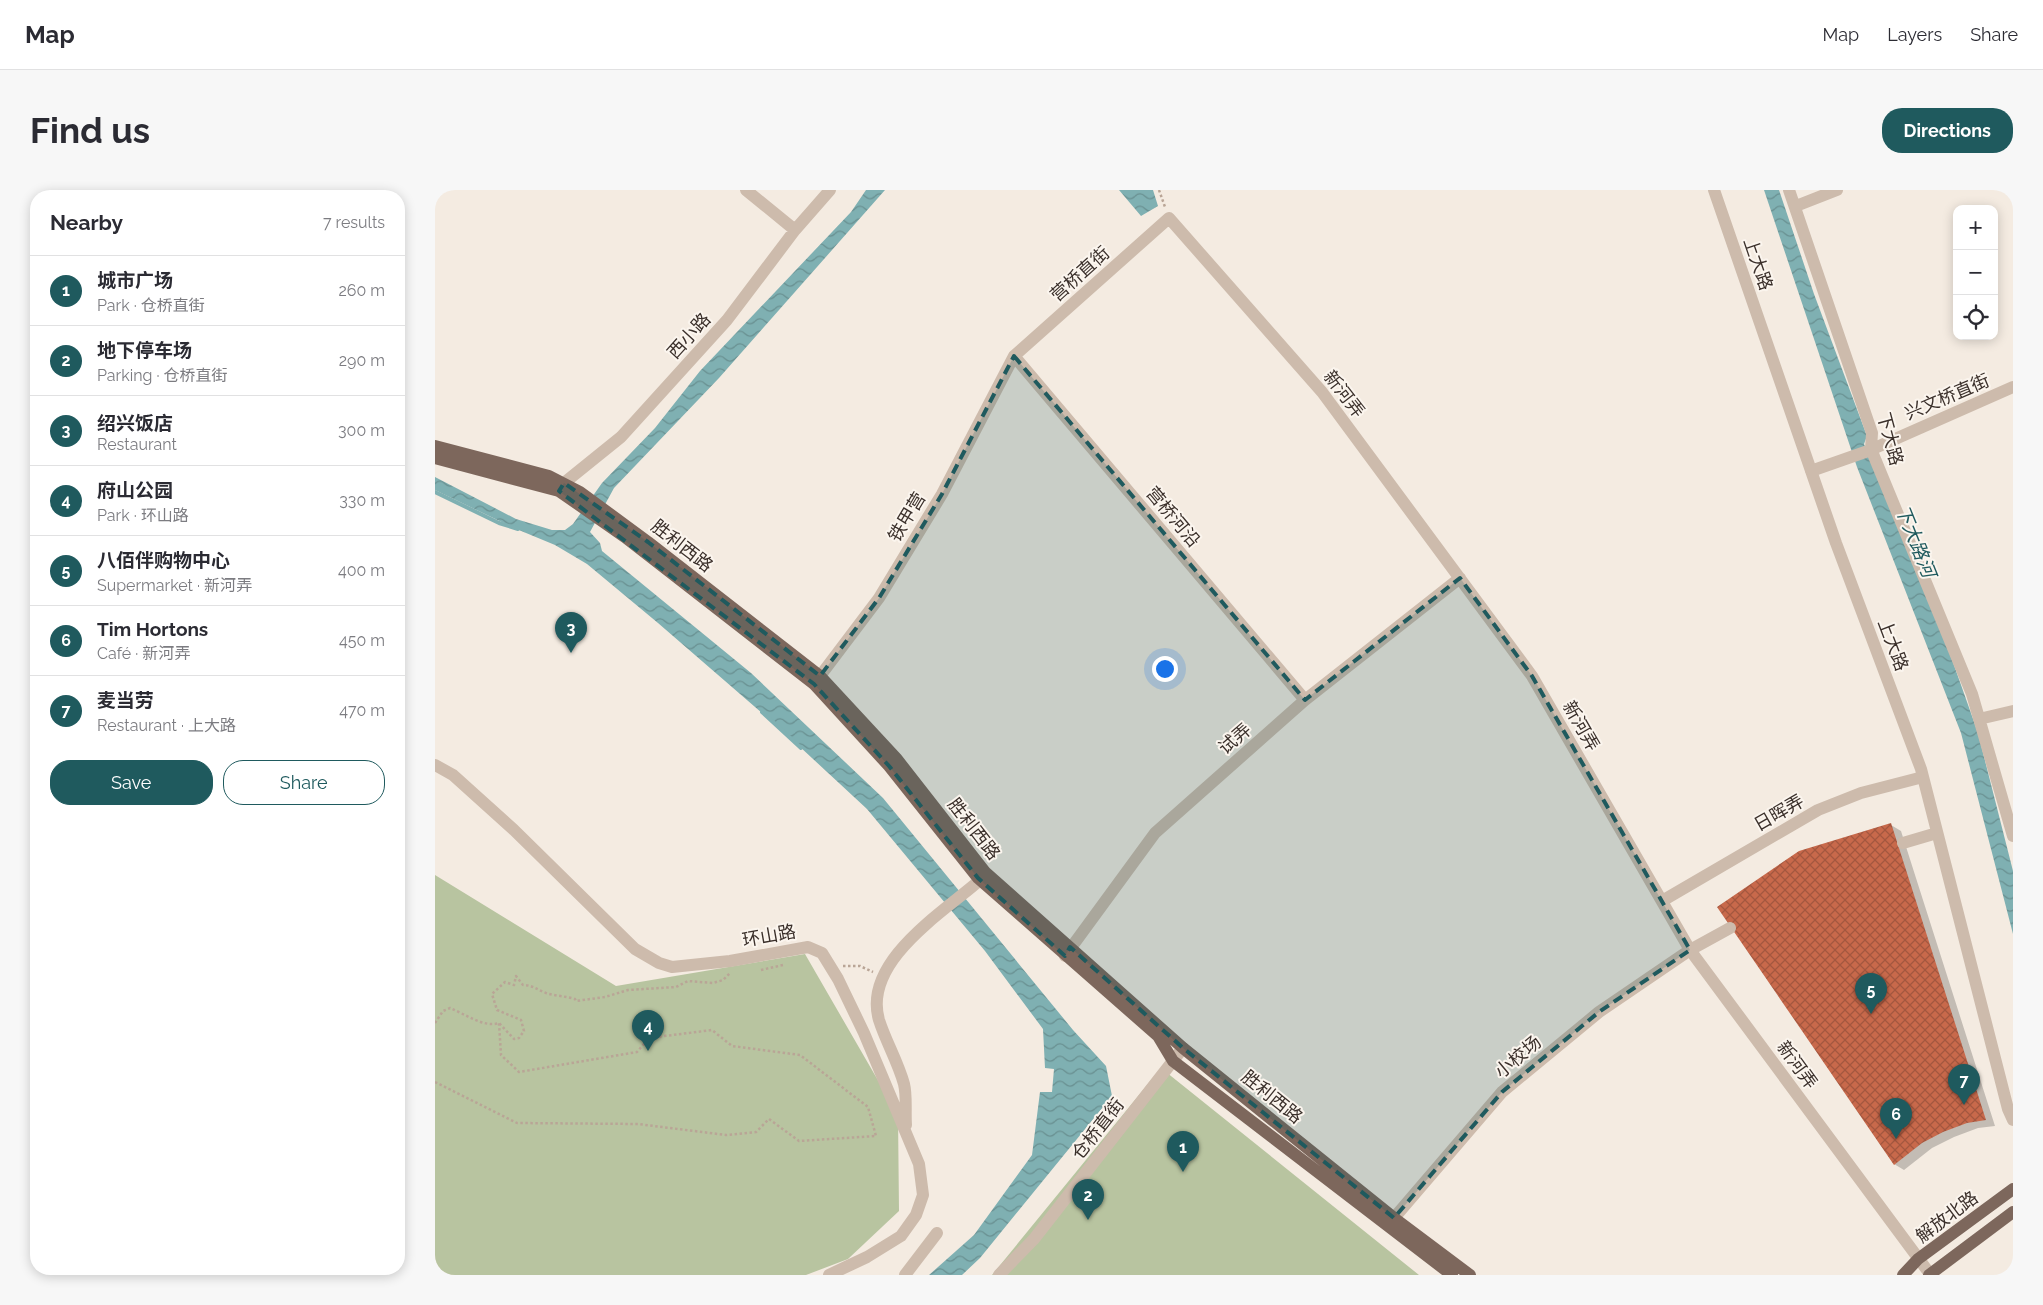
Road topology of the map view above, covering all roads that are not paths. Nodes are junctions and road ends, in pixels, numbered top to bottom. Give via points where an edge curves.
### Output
1 (745, 190) edge
2 (830, 190) edge
3 (1714, 190) edge
4 (1789, 190) edge
5 (1837, 190) edge
6 (1796, 206) junction
7 (1169, 218) joint
8 (795, 230) junction
9 (1014, 356) junction
10 (2013, 387) edge
11 (435, 446) edge
12 (1869, 450) junction
13 (435, 458) edge
14 (1811, 471) junction
15 (562, 487) junction
16 (1460, 578) junction
17 (817, 680) junction
18 (1305, 700) junction
19 (2013, 712) edge
20 (1979, 719) junction
21 (435, 764) edge
22 (1923, 777) junction
23 (1937, 833) junction
24 (2013, 836) edge
25 (1903, 842) dead end
26 (980, 880) junction
27 (1662, 901) junction
28 (1730, 928) dead end
29 (1690, 950) junction
30 (1067, 951) junction
31 (1183, 1048) junction
32 (1173, 1061) junction
33 (2013, 1120) edge
34 (906, 1132) junction
35 (2013, 1189) edge
36 (2013, 1212) edge
37 (1394, 1218) junction
38 (937, 1233) dead end
39 (1918, 1259) junction
40 (1929, 1274) edge
41 (829, 1275) edge
42 (905, 1275) edge
43 (999, 1275) edge
44 (1452, 1275) edge
45 (1470, 1275) edge
46 (1903, 1275) edge

1 - 8 street
2 - 8 street, 西小路
3 - 14 street, 上大路
4 - 6 street, 下大路
5 - 6 street
6 - 12 street, 下大路 via 1872,433
7 - 9 street, 营桥直街
7 - 16 street, 新河弄 via 1322,392
8 - 15 street, 西小路 via 727,320 621,437
9 - 17 street, 铁甲营 via 942,494 889,582
9 - 18 street, 营桥河沿
10 - 12 street, 兴文桥直街
11 - 15 main road, 胜利西路 via 549,476
12 - 14 street, 兴文桥直街
12 - 20 street, 下大路 via 1972,694
13 - 15 main road, 胜利西路
14 - 22 street, 上大路
15 - 17 main road, 胜利西路
16 - 18 street, 试弄
16 - 27 street, 新河弄 via 1532,676
17 - 26 main road, 胜利西路
17 - 30 main road, 胜利西路 via 897,758 985,872
18 - 30 street, 试弄 via 1155,833
19 - 20 street
20 - 24 street, 下大路
21 - 34 street, 环山路 via 453,775 514,830 635,948 659,962 685,966 808,947 822,953 864,1033
22 - 23 street, 上大路
22 - 27 street, 日晖弄 via 1818,810
23 - 25 street
23 - 33 street, 上大路
26 - 30 main road, 胜利西路
26 - 34 street via 911,938 884,974 878,1005 879,1019 905,1085
27 - 29 street, 新河弄
28 - 29 street, 小校场
29 - 37 street, 小校场 via 1599,1012 1502,1092
29 - 39 street, 新河弄
30 - 31 main road, 胜利西路
30 - 32 main road, 胜利西路 via 1158,1036
31 - 32 street, 仓桥直街
31 - 37 main road, 胜利西路
32 - 43 street, 仓桥直街 via 1033,1239
32 - 44 main road, 胜利西路
34 - 41 street, 环山路 via 919,1164 923,1195 916,1215 901,1236
35 - 39 main road, 解放北路
36 - 40 main road, 解放北路
37 - 45 main road, 胜利西路
38 - 42 street
39 - 40 street, 新河弄
39 - 46 main road, 解放北路

